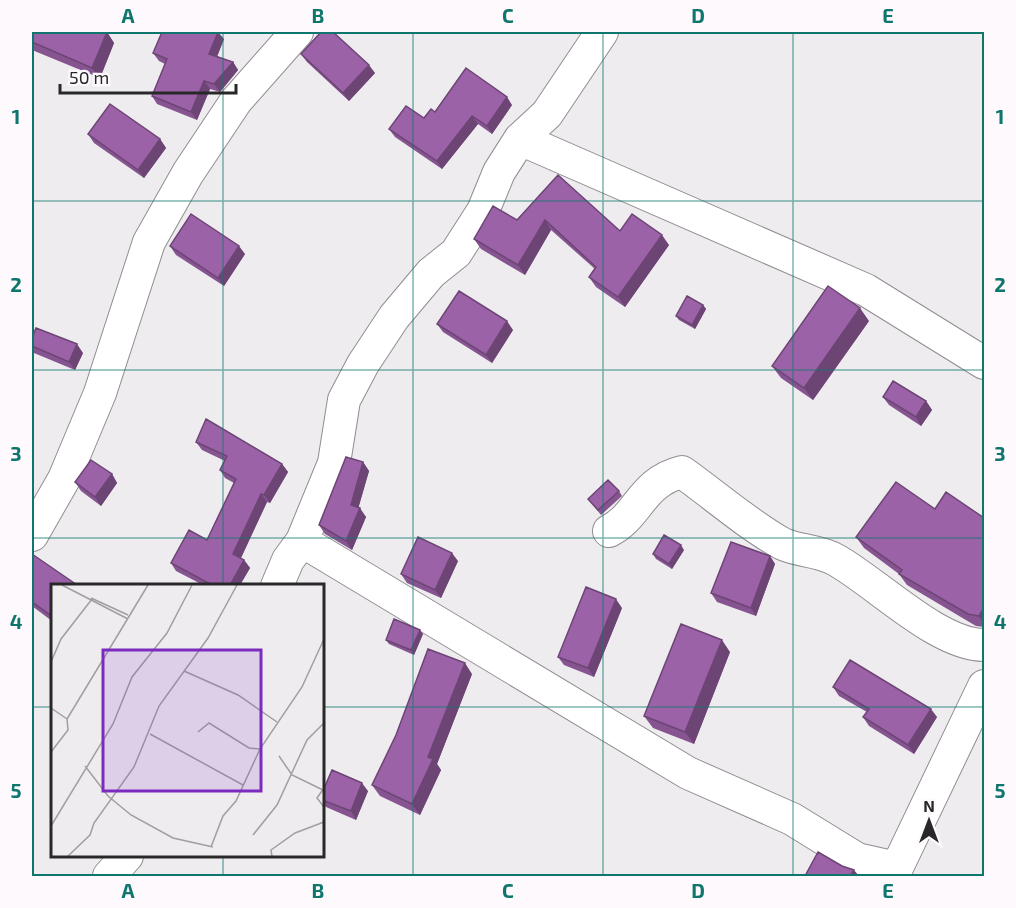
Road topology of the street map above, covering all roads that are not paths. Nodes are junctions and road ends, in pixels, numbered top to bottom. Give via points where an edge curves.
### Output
1 (297, 32) edge
2 (602, 32) edge
3 (520, 139) junction
4 (984, 363) edge
5 (609, 531) dead end
6 (32, 535) edge
7 (302, 541) junction
8 (277, 584) edge
9 (984, 645) edge
10 (984, 686) edge
11 (125, 857) edge
12 (895, 872) edge
13 (109, 876) edge

1 - 6 street via 236,101 188,173 149,242 100,393 64,479
2 - 3 street via 547,114
3 - 4 street via 866,290
3 - 7 street via 456,253 431,273 394,317 358,373 344,400 334,463
5 - 9 street via 650,488 682,472 785,545 812,549 835,559 941,632 971,645
7 - 8 street
7 - 12 street via 688,773 792,819 857,859
10 - 12 street
11 - 13 street

